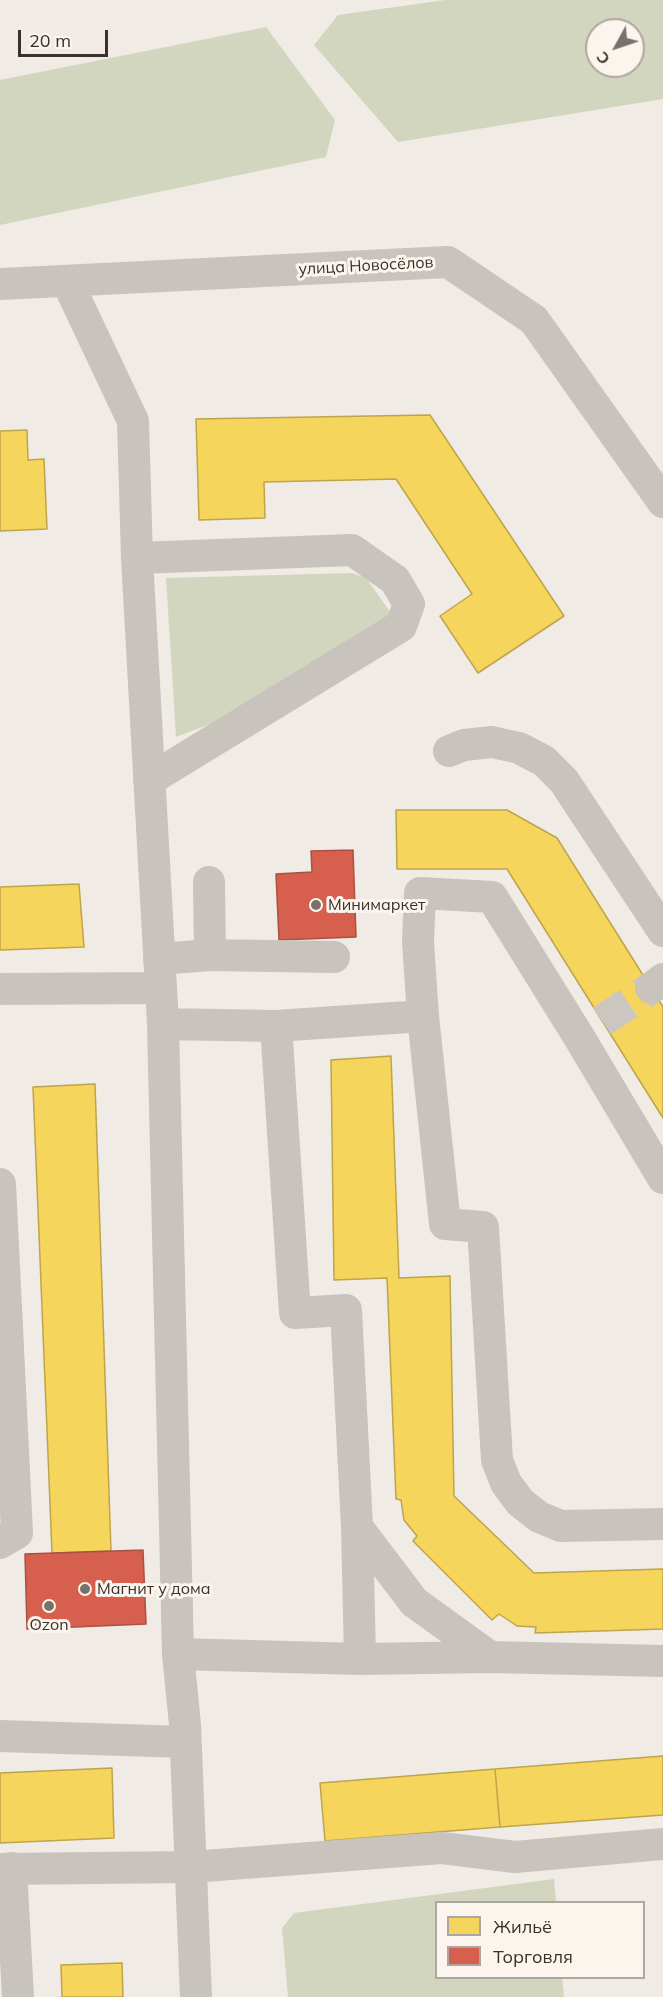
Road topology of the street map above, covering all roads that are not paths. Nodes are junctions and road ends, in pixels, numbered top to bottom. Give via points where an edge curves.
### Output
1 (66, 281) junction
2 (0, 284) edge
3 (663, 502) edge
4 (137, 558) junction
5 (449, 751) dead end
6 (149, 780) junction
7 (209, 882) dead end
8 (663, 931) edge
9 (210, 955) junction
10 (334, 957) dead end
11 (160, 973) junction
12 (0, 989) edge
13 (423, 1016) junction
14 (163, 1024) junction
15 (276, 1026) junction
16 (663, 1178) edge
17 (0, 1185) edge
18 (663, 1524) edge
19 (357, 1527) junction
20 (0, 1543) edge
21 (178, 1654) junction
22 (490, 1657) junction
23 (360, 1659) junction
24 (663, 1660) edge
25 (0, 1736) edge
26 (185, 1742) junction
27 (663, 1844) edge
28 (191, 1868) junction
29 (6, 1869) edge
30 (18, 1997) edge
31 (196, 1997) edge

1 - 2 street, улица Новосёлов
1 - 3 street, улица Новосёлов via 448,262 534,320
1 - 4 street via 133,421
4 - 6 street
4 - 6 street via 352,550 396,580 409,604 401,626
5 - 8 street via 492,742 519,748 544,761 564,781
6 - 11 street
7 - 9 street
9 - 10 street
9 - 11 street
11 - 12 street
11 - 14 street
13 - 15 street
13 - 16 street via 418,942 420,893 492,897 591,1029
13 - 18 street via 445,1224 483,1227 497,1461 506,1483 520,1502 539,1517 561,1526
14 - 15 street
14 - 21 street
15 - 19 street via 295,1313 346,1310
17 - 20 street via 16,1533
19 - 22 street via 414,1602
19 - 23 street
21 - 23 street
21 - 26 street
22 - 23 street
22 - 24 street
25 - 26 street
26 - 28 street
27 - 28 street via 515,1857 442,1848
28 - 29 street
28 - 31 street
29 - 30 street

